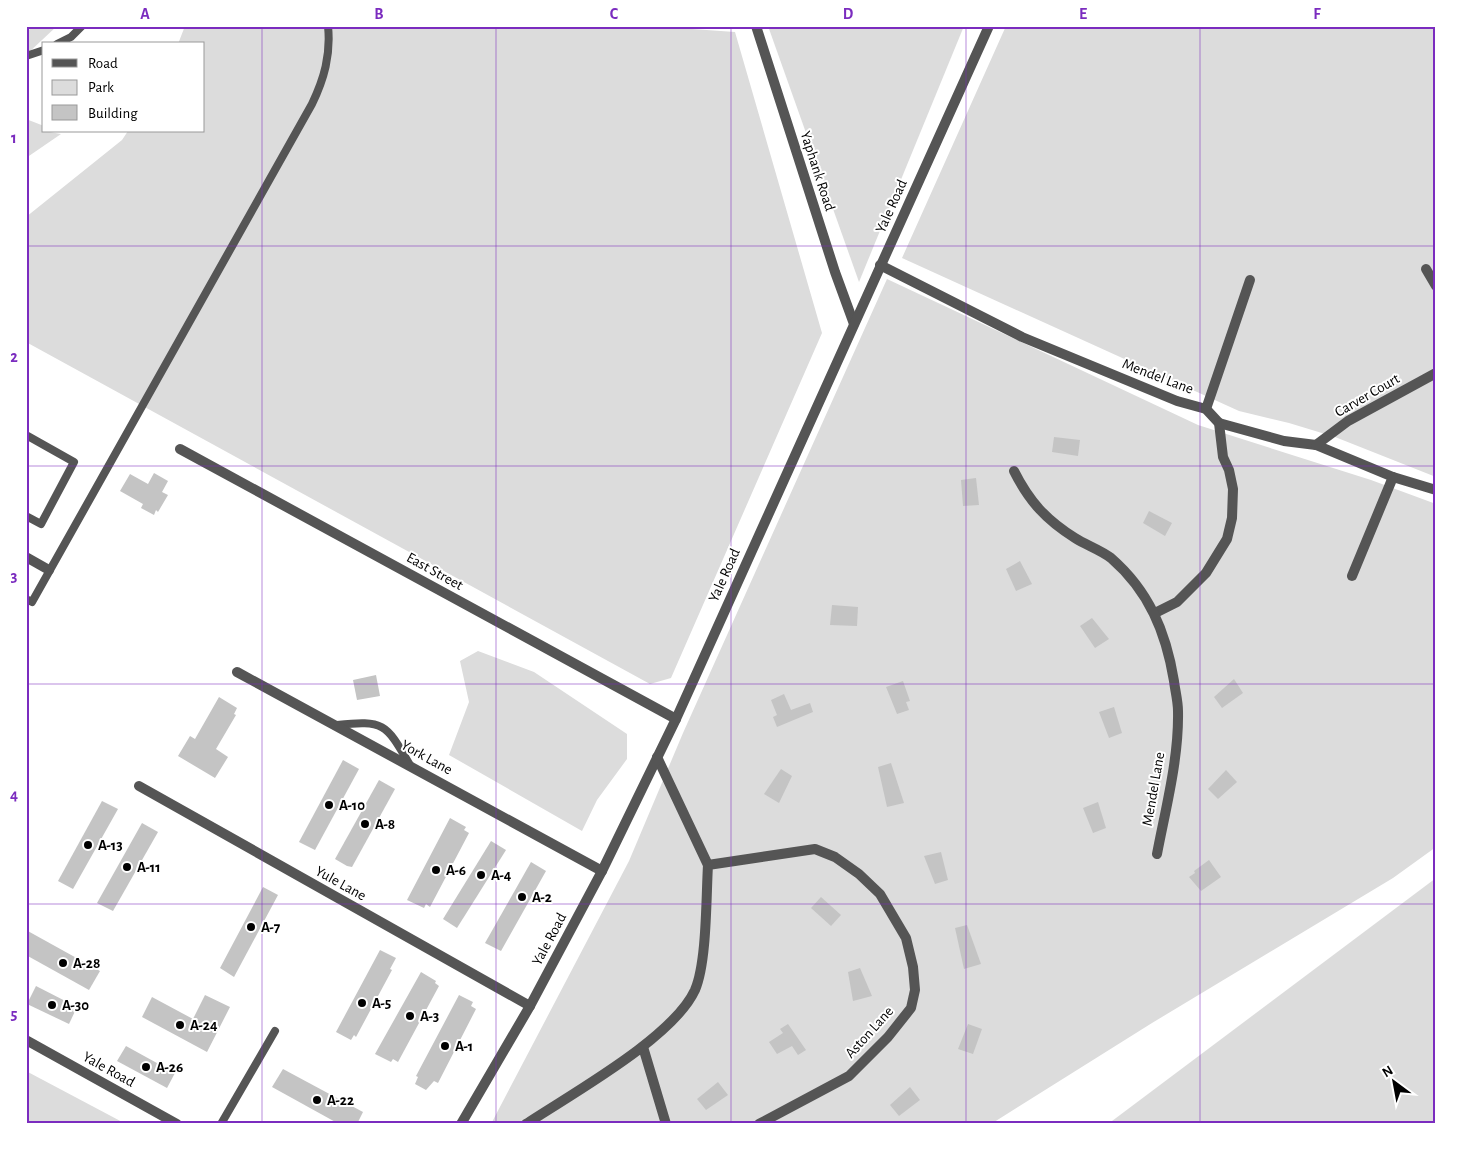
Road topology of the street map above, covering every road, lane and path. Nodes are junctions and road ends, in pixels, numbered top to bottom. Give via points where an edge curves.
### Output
1 (82, 26) edge
2 (328, 26) edge
3 (756, 26) edge
4 (988, 26) edge
5 (61, 42) edge
6 (42, 51) edge
7 (26, 56) edge
8 (880, 265) junction
9 (1426, 269) dead end
10 (1250, 280) dead end
11 (1436, 286) edge
12 (854, 324) junction
13 (1436, 373) edge
14 (1206, 409) junction
15 (1219, 423) junction
16 (26, 435) edge
17 (1316, 445) junction
18 (180, 449) dead end
19 (1014, 471) dead end
20 (1393, 477) junction
21 (1436, 490) edge
22 (26, 516) edge
23 (26, 557) edge
24 (49, 570) junction
25 (1352, 576) dead end
26 (26, 599) edge
27 (1155, 613) junction
28 (237, 672) dead end
29 (676, 719) junction
30 (336, 724) junction
31 (657, 757) junction
32 (410, 765) junction
33 (139, 786) dead end
34 (1157, 854) dead end
35 (708, 865) junction
36 (602, 871) junction
37 (530, 1006) junction
38 (275, 1031) dead end
39 (26, 1040) edge
40 (642, 1047) junction
41 (177, 1124) edge
42 (221, 1124) edge
43 (461, 1124) edge
44 (526, 1124) edge
45 (666, 1124) edge
46 (759, 1124) edge

1 - 5 lane
2 - 24 lane via 324,80 312,104
3 - 12 street, Yaphank Road
4 - 8 street, Yale Road
6 - 7 lane
8 - 12 street, Yale Road
8 - 14 street, Mendel Lane via 1022,337 1178,401
9 - 11 street
10 - 14 street
12 - 29 street, Yale Road
13 - 17 street, Carver Court via 1348,421
14 - 15 street, Mendel Lane
15 - 17 street via 1284,441
15 - 27 street via 1233,489 1227,539 1206,573 1183,597
16 - 22 lane via 74,462 41,524
17 - 20 street
18 - 29 street, East Street
19 - 27 street, Mendel Lane via 1026,495 1043,513 1074,537 1111,558 1146,596
20 - 21 street
20 - 25 street
23 - 24 street
24 - 26 lane via 32,602
27 - 34 street, Mendel Lane via 1162,628 1178,710 1175,756
28 - 30 street, York Lane
29 - 31 street, Yale Road
30 - 32 street, York Lane
30 - 32 lane via 372,722 381,726 392,734
31 - 35 street
31 - 36 street, Yale Road
32 - 36 street, York Lane
33 - 37 street, Yule Lane
35 - 40 street via 701,968 694,990 676,1019
35 - 46 street, Aston Lane via 814,849 835,857 880,894 906,938 914,967 915,990 911,1008 888,1037 849,1076
36 - 37 street, Yale Road
37 - 43 street, Yale Road
38 - 42 lane
39 - 41 street, Yale Road
40 - 44 street
40 - 45 street

